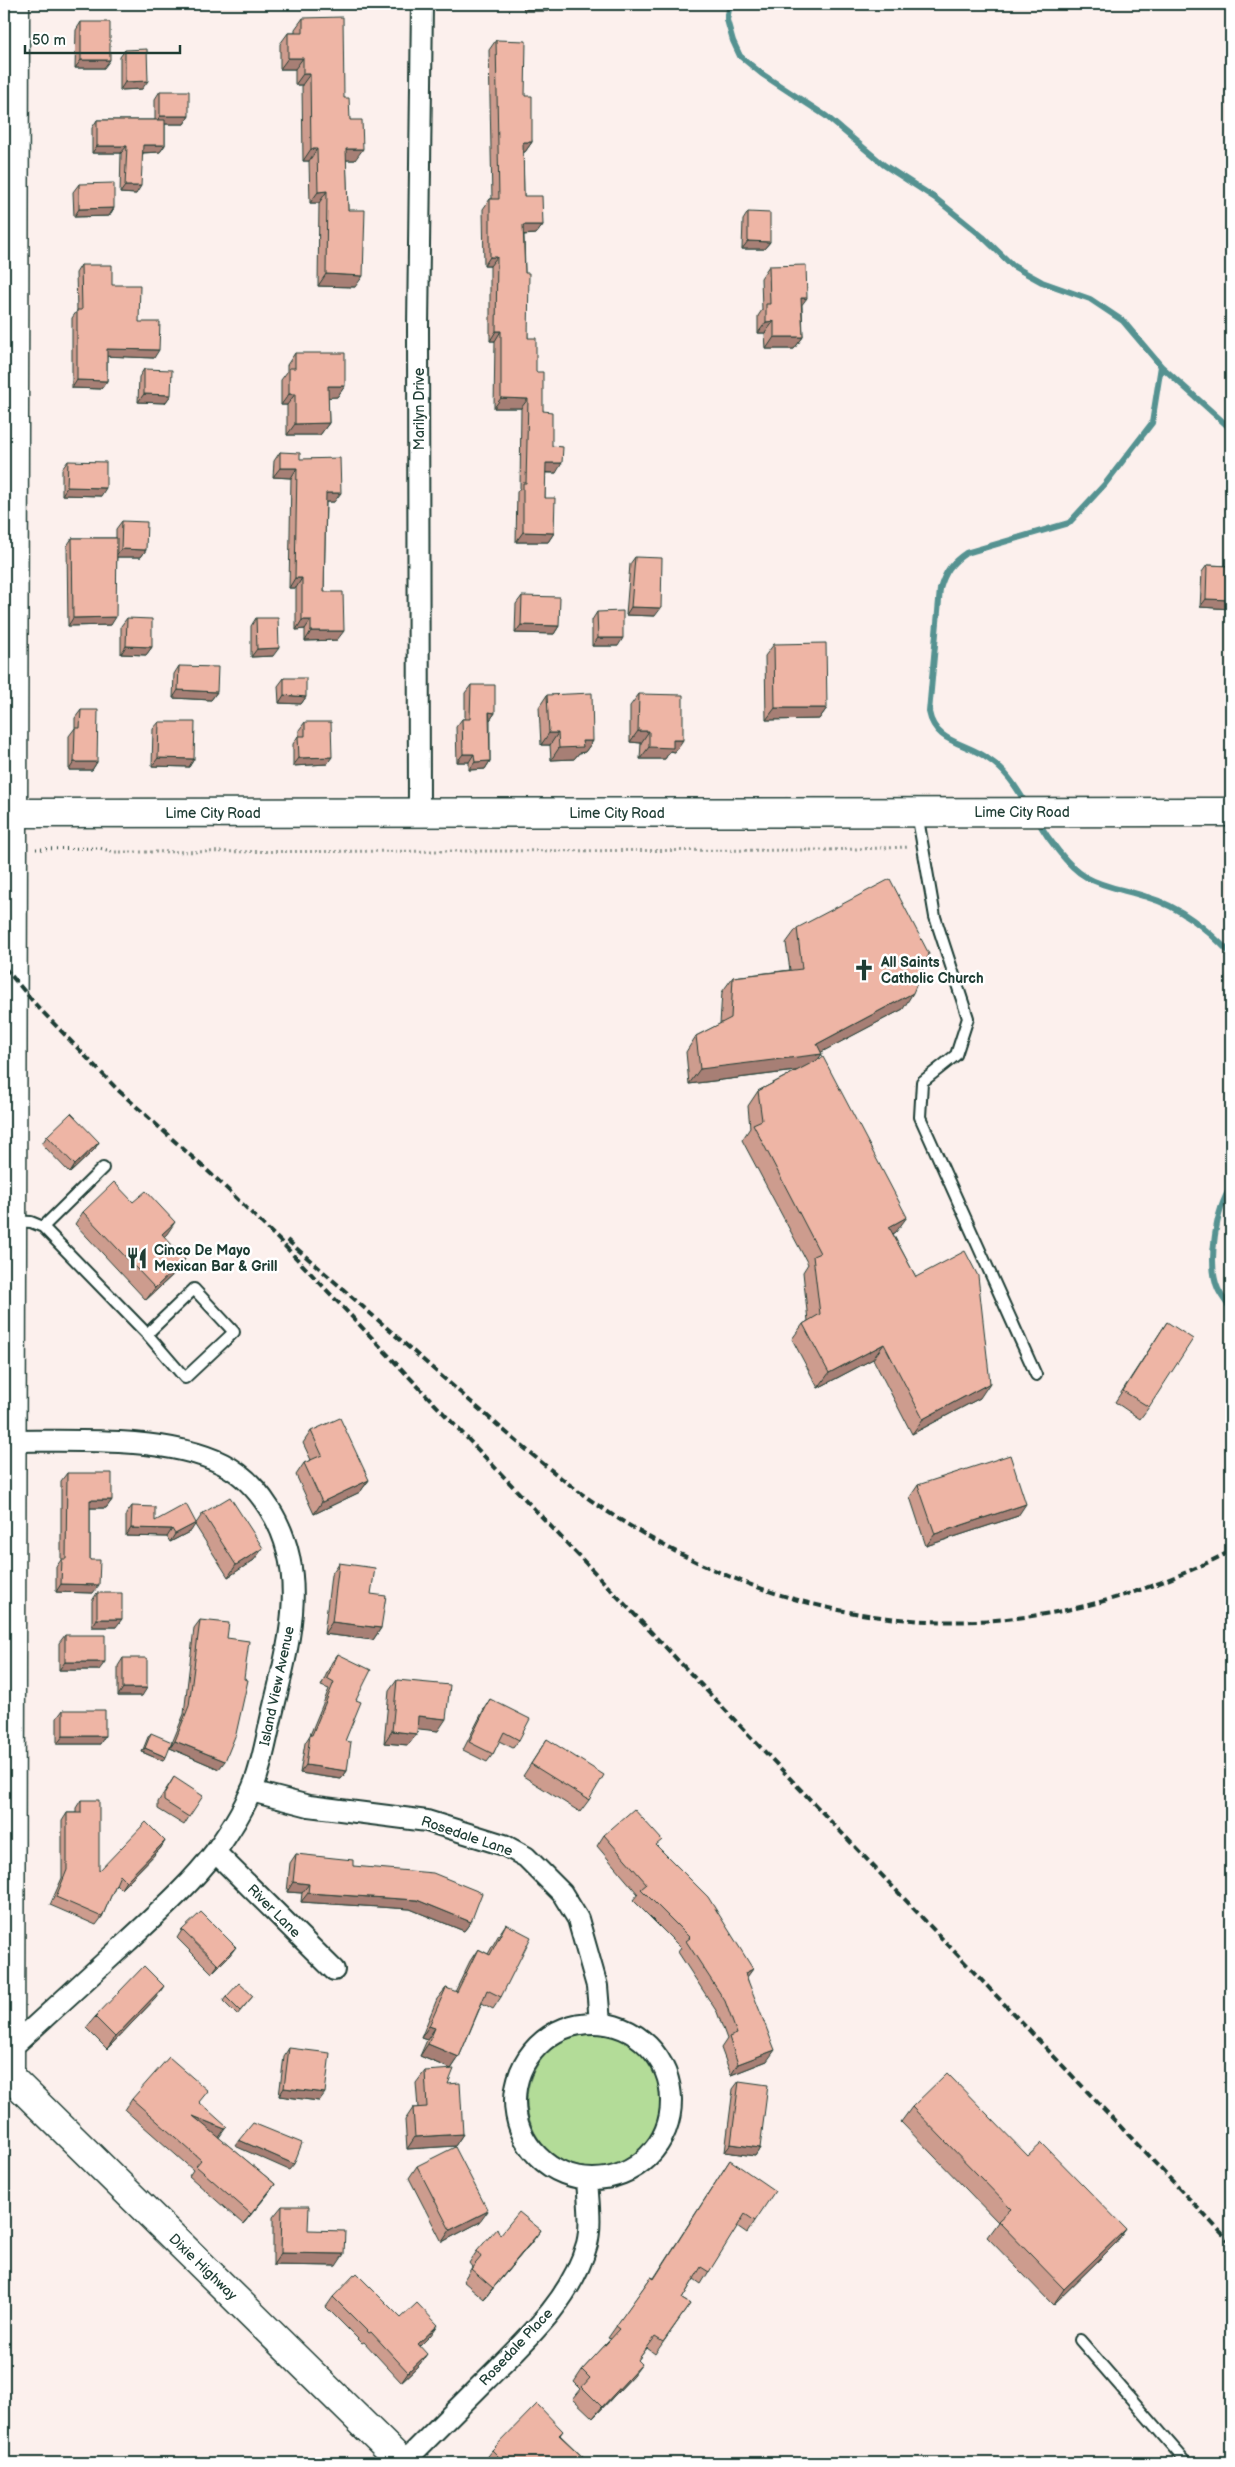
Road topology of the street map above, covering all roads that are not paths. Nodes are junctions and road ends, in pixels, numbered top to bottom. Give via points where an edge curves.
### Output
1 (15, 4) edge
2 (422, 4) edge
3 (9, 355) edge
4 (916, 812) junction
5 (1231, 812) edge
6 (8, 813) edge
7 (419, 814) junction
8 (103, 1168) dead end
9 (8, 1221) edge
10 (42, 1227) junction
11 (147, 1334) junction
12 (1036, 1375) dead end
13 (11, 1441) junction
14 (7, 1535) edge
15 (7, 1789) edge
16 (251, 1791) junction
17 (215, 1852) junction
18 (334, 1970) dead end
19 (600, 2023) junction
20 (8, 2066) edge
21 (587, 2179) junction
22 (1080, 2340) dead end
23 (403, 2463) edge
24 (1187, 2463) edge

1 - 3 street
2 - 7 street, Marilyn Drive via 418,318
3 - 6 street
4 - 5 street, Lime City Road
4 - 7 street, Lime City Road
4 - 12 lane via 935,917 968,1018 956,1055 922,1082 920,1117
6 - 7 street, Lime City Road
6 - 9 street via 12,850
8 - 10 lane
9 - 10 lane via 31,1222
9 - 13 street
10 - 11 lane
11 - 11 lane via 186,1378 234,1332 194,1289
13 - 14 street
13 - 16 street, Island View Avenue via 160,1445 222,1463 259,1492 278,1522 289,1551 294,1596 282,1673
14 - 15 street
15 - 20 street
16 - 17 street, Island View Avenue
16 - 19 street, Rosedale Lane via 309,1806 427,1820 504,1845 526,1857 562,1893 578,1919 597,1986
17 - 18 street, River Lane
17 - 20 street, Island View Avenue
19 - 21 street via 624,2029 651,2049 667,2078 670,2110 667,2126 651,2153 624,2173
19 - 21 street via 566,2028 541,2042 520,2073 515,2094 515,2112 524,2139 533,2152 544,2163
20 - 23 street, Dixie Highway
21 - 23 street, Rosedale Place via 587,2243 561,2297 533,2332
22 - 24 lane

